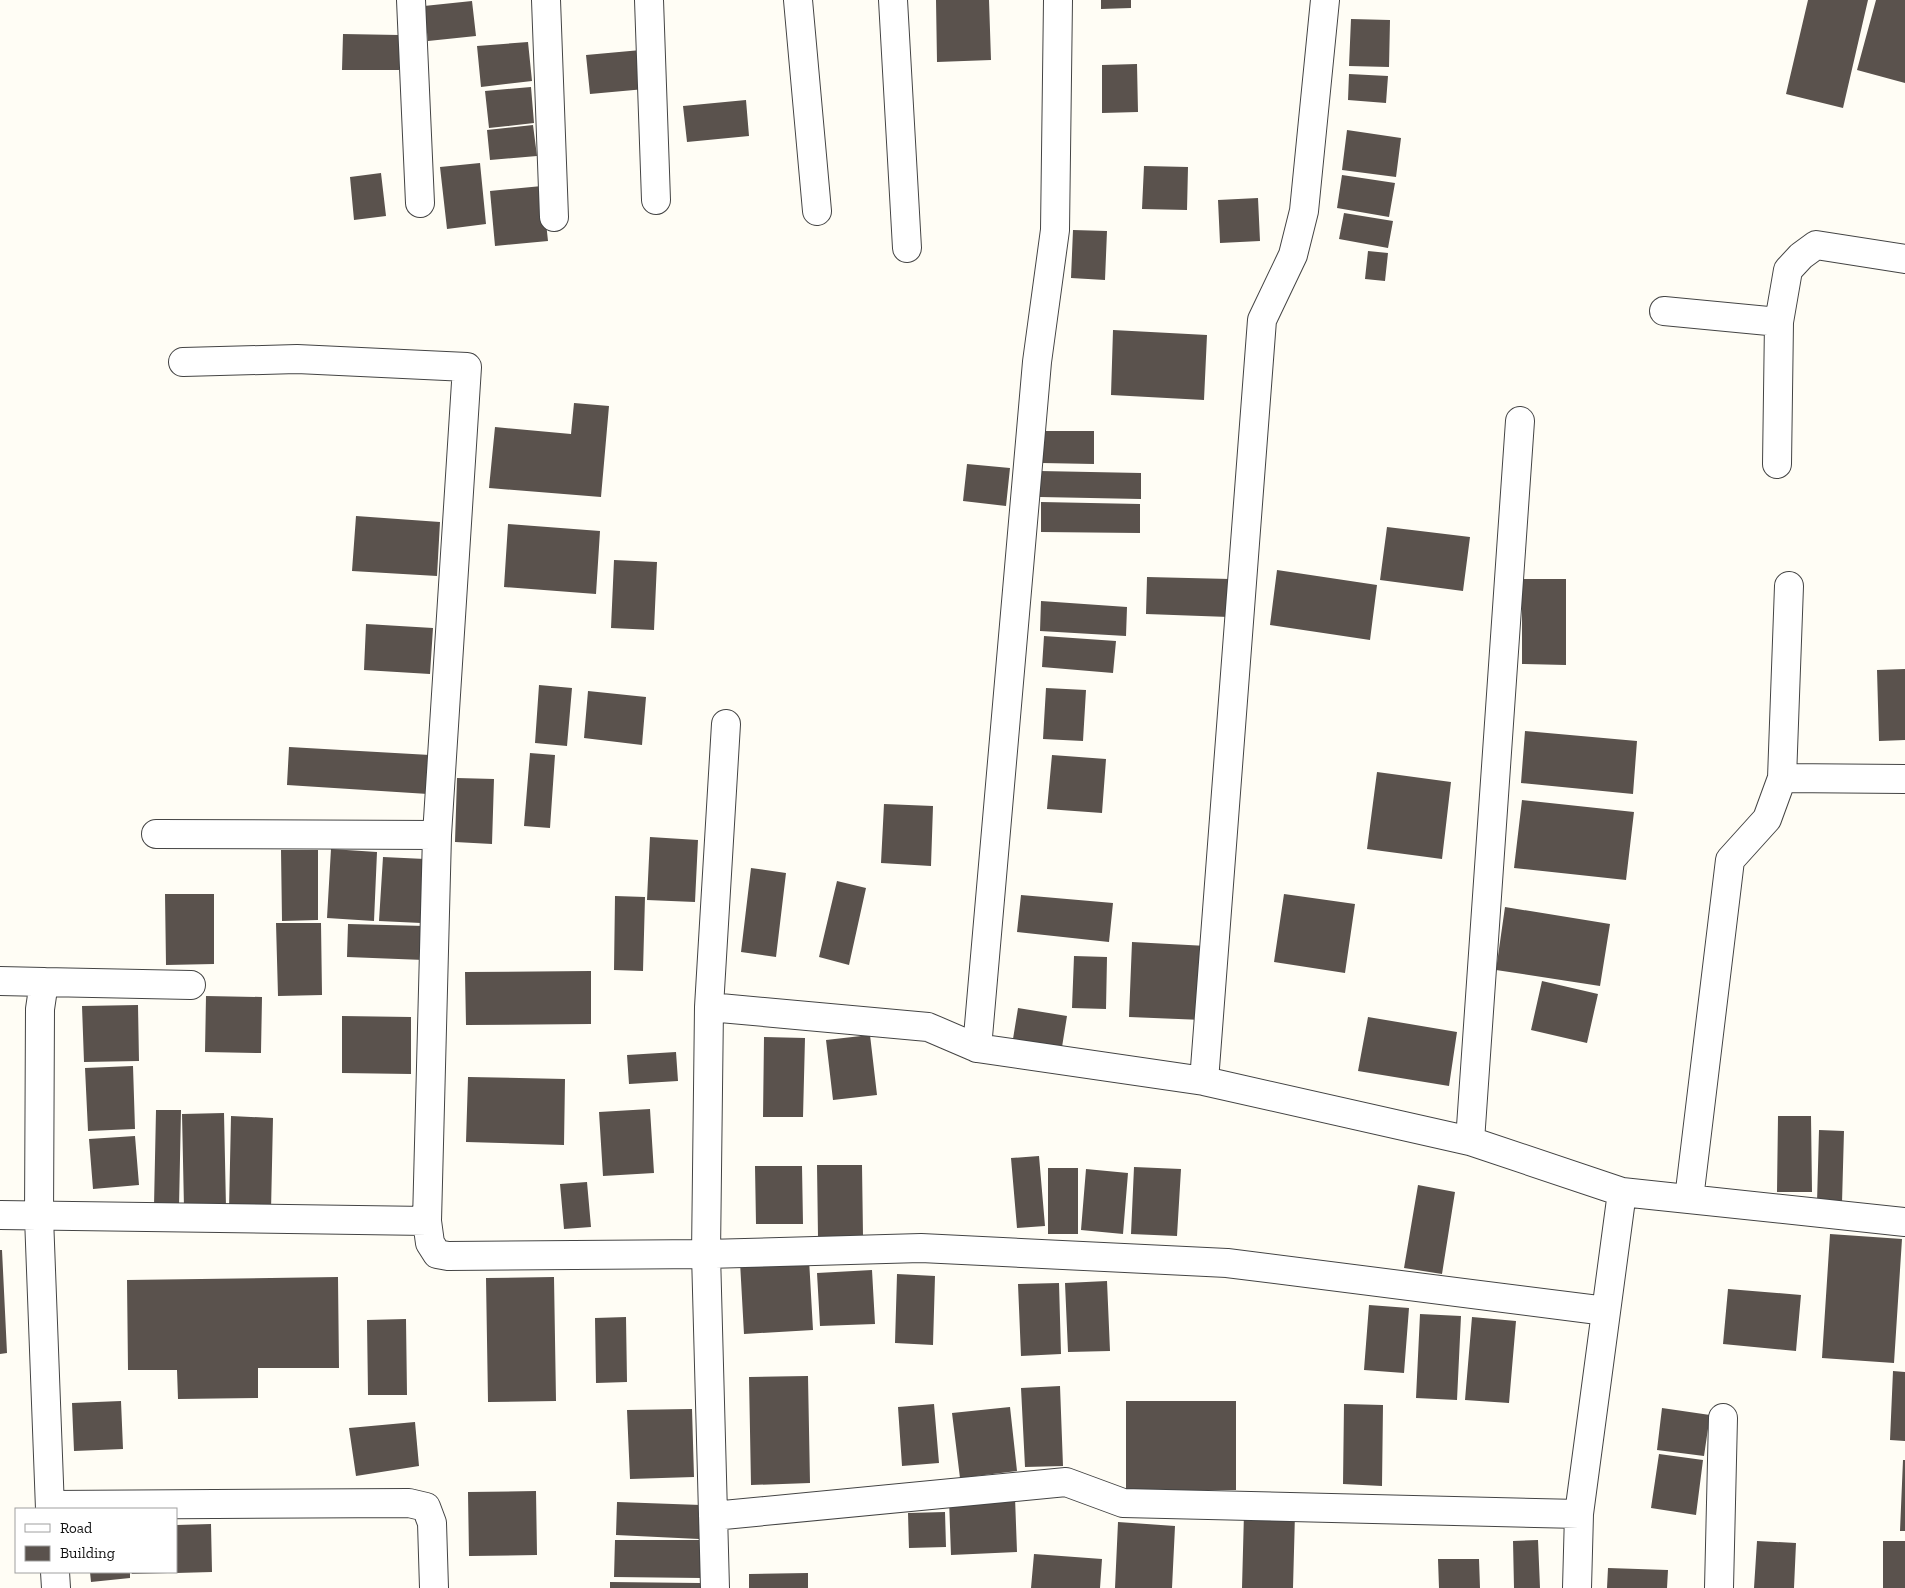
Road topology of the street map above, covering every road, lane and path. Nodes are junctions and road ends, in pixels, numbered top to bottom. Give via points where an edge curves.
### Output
1 (411, 0) edge
2 (546, 0) edge
3 (649, 0) edge
4 (798, 0) edge
5 (893, 0) edge
6 (1058, 0) edge
7 (1325, 0) edge
8 (656, 200) dead end
9 (420, 203) dead end
10 (816, 211) dead end
11 (554, 217) dead end
12 (907, 248) dead end
13 (1905, 259) edge
14 (1664, 312) dead end
15 (1780, 322) junction
16 (183, 362) dead end
17 (1520, 421) dead end
18 (1777, 464) dead end
19 (1789, 586) dead end
20 (726, 724) dead end
21 (1782, 778) junction
22 (1905, 779) edge
23 (156, 834) dead end
24 (437, 835) junction
25 (0, 980) edge
26 (44, 982) junction
27 (190, 985) dead end
28 (709, 1007) junction
29 (977, 1048) junction
30 (1204, 1081) junction
31 (1470, 1141) junction
32 (1622, 1192) junction
33 (1689, 1199) junction
34 (0, 1215) edge
35 (39, 1217) junction
36 (427, 1221) junction
37 (1905, 1222) edge
38 (706, 1254) junction
39 (1606, 1311) junction
40 (1723, 1418) dead end
41 (50, 1507) edge
42 (1579, 1514) junction
43 (713, 1516) junction
44 (55, 1573) edge
45 (56, 1588) edge
46 (434, 1588) edge
47 (715, 1588) edge
48 (1577, 1588) edge
49 (1719, 1588) edge

1 - 9 street
2 - 11 street
3 - 8 street
4 - 10 street
5 - 12 street
6 - 29 street via 1055,230 1037,362
7 - 30 street via 1304,211 1293,255 1262,320
13 - 15 street via 1816,245 1788,270
14 - 15 street
15 - 18 street
16 - 24 street via 297,359 467,367
17 - 31 street
19 - 21 street
20 - 28 street
21 - 22 street
21 - 33 street via 1767,819 1730,860
23 - 24 street
24 - 36 street
25 - 26 street
26 - 27 street
26 - 35 street via 40,1009
28 - 29 street via 928,1027
28 - 38 street
29 - 30 street
30 - 31 street
31 - 32 street
32 - 33 street
32 - 39 street
33 - 37 street
34 - 35 street
35 - 36 street
35 - 41 street
36 - 38 street via 430,1243 437,1254 448,1256
38 - 39 street via 921,1248 1227,1264
38 - 43 street
39 - 42 street
40 - 49 street
41 - 46 street via 409,1503 426,1507 432,1523
42 - 43 street via 1123,1503 1066,1482
42 - 48 street
43 - 47 street
44 - 45 street

